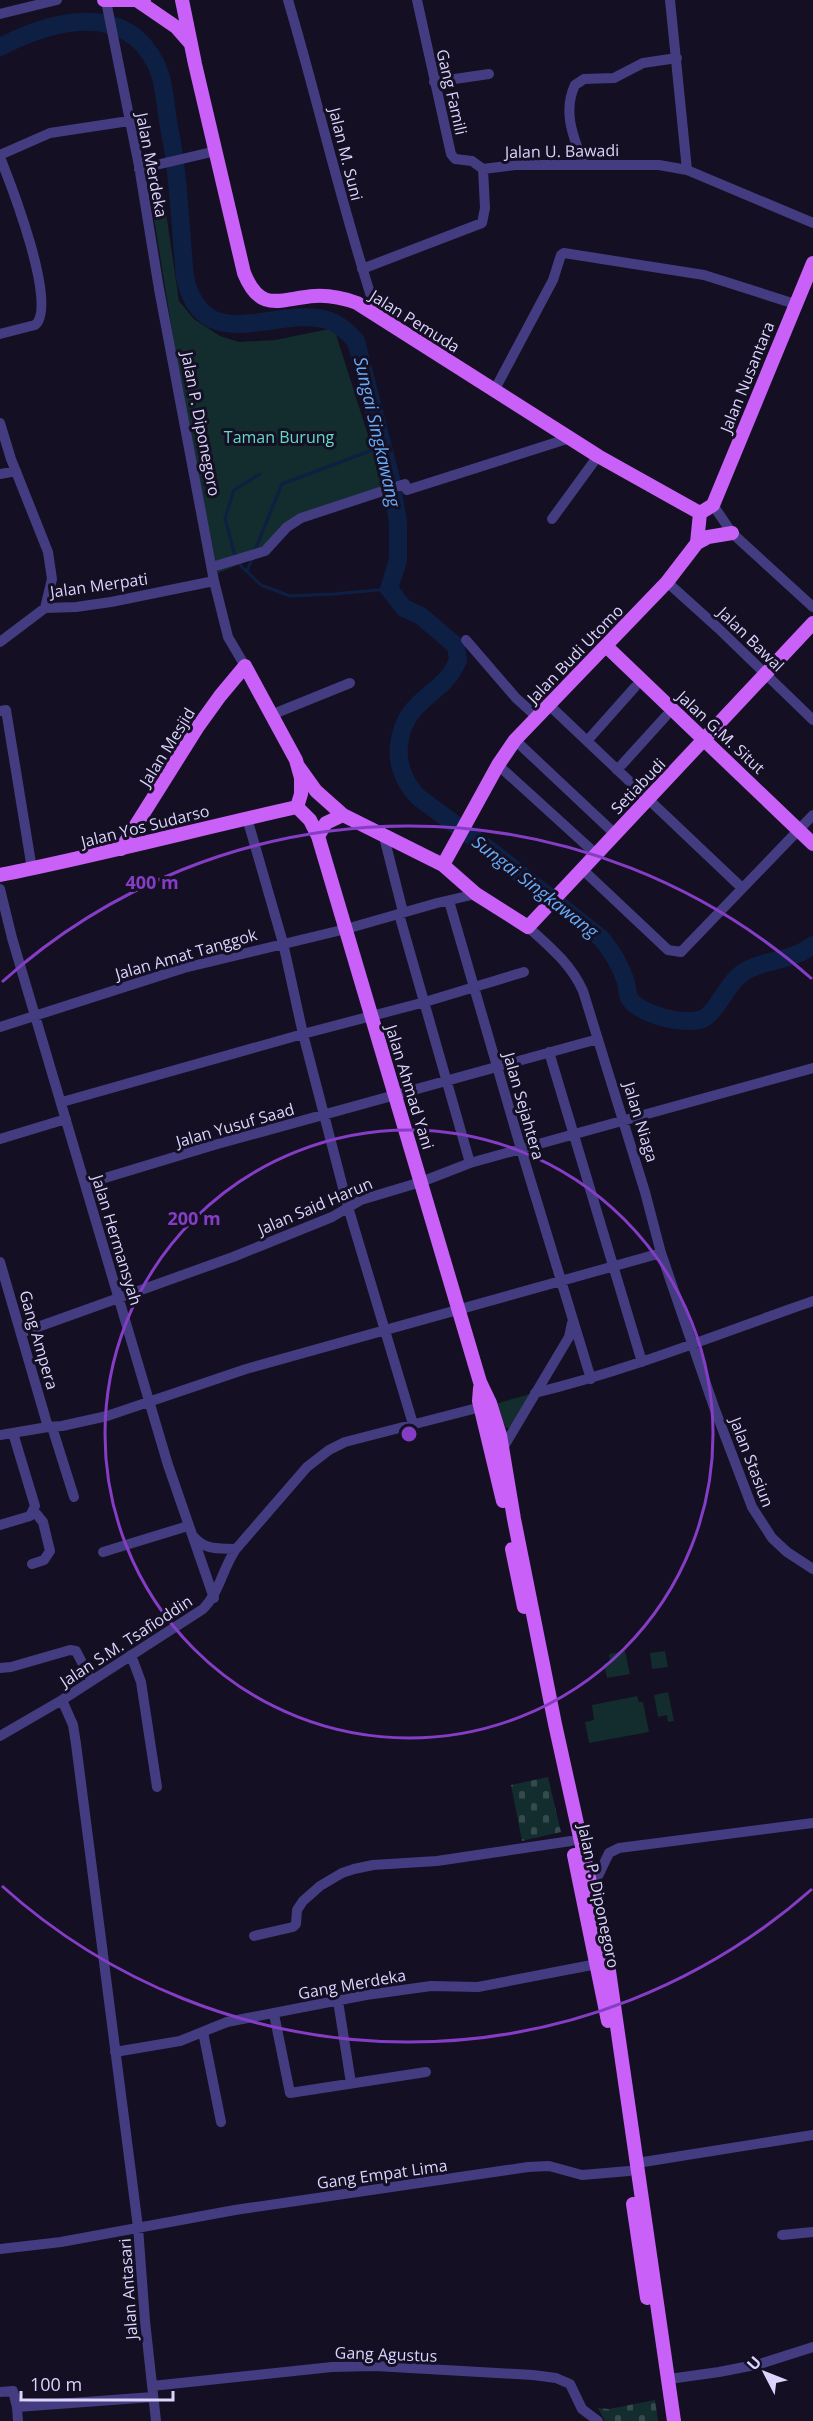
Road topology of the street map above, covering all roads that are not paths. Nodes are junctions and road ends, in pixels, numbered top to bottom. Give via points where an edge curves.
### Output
1 (57, 0) edge
2 (144, 0) edge
3 (182, 0) edge
4 (288, 0) edge
5 (417, 0) edge
6 (670, 0) edge
7 (138, 1) edge
8 (106, 4) edge
9 (0, 14) edge
10 (192, 48) junction
11 (677, 58) junction
12 (489, 74) dead end
13 (434, 82) junction
14 (129, 121) junction
15 (210, 152) junction
16 (0, 156) edge
17 (584, 165) junction
18 (139, 169) junction
19 (483, 169) junction
20 (687, 170) junction
21 (813, 223) edge
22 (813, 263) edge
23 (362, 269) junction
24 (159, 286) joint
25 (795, 304) junction
26 (377, 315) junction
27 (0, 334) edge
28 (494, 391) junction
29 (0, 423) edge
30 (570, 438) junction
31 (598, 456) junction
32 (15, 471) junction
33 (0, 474) edge
34 (713, 504) junction
35 (700, 513) junction
36 (552, 519) dead end
37 (732, 533) junction
38 (697, 543) junction
39 (212, 567) junction
40 (213, 581) junction
41 (667, 582) junction
42 (813, 607) edge
43 (45, 608) junction
44 (813, 622) edge
45 (466, 640) dead end
46 (0, 642) edge
47 (606, 646) junction
48 (245, 666) junction
49 (766, 675) junction
50 (350, 683) dead end
51 (635, 687) dead end
52 (549, 705) junction
53 (0, 711) edge
54 (271, 715) junction
55 (666, 716) dead end
56 (538, 718) junction
57 (813, 720) edge
58 (515, 740) junction
59 (706, 740) junction
60 (587, 741) junction
61 (498, 765) junction
62 (298, 766) junction
63 (617, 770) junction
64 (648, 800) junction
65 (297, 807) junction
66 (144, 814) junction
67 (343, 815) junction
68 (813, 815) edge
69 (248, 818) junction
70 (799, 830) junction
71 (615, 834) junction
72 (318, 836) junction
73 (384, 837) junction
74 (156, 838) junction
75 (813, 844) edge
76 (121, 849) junction
77 (596, 854) junction
78 (443, 865) junction
79 (32, 869) junction
80 (582, 869) junction
81 (0, 875) edge
82 (742, 888) junction
83 (0, 889) edge
84 (476, 894) junction
85 (449, 901) junction
86 (401, 913) junction
87 (528, 927) junction
88 (346, 929) junction
89 (283, 943) junction
90 (524, 972) dead end
91 (474, 988) junction
92 (425, 1002) junction
93 (36, 1015) junction
94 (371, 1016) junction
95 (0, 1027) edge
96 (303, 1034) junction
97 (598, 1039) junction
98 (549, 1052) junction
99 (497, 1067) junction
100 (813, 1068) edge
101 (447, 1081) junction
102 (395, 1096) junction
103 (62, 1102) junction
104 (323, 1116) junction
105 (66, 1119) junction
106 (623, 1119) junction
107 (573, 1134) junction
108 (0, 1139) edge
109 (521, 1149) junction
110 (470, 1163) junction
111 (421, 1182) junction
112 (85, 1184) junction
113 (348, 1207) junction
114 (661, 1253) junction
115 (0, 1262) edge
116 (613, 1267) junction
117 (561, 1282) junction
118 (120, 1296) junction
119 (813, 1301) edge
120 (459, 1309) junction
121 (573, 1320) junction
122 (386, 1331) junction
123 (21, 1333) junction
124 (694, 1343) junction
125 (642, 1362) junction
126 (591, 1378) junction
127 (480, 1382) junction
128 (535, 1393) junction
129 (150, 1403) junction
130 (481, 1407) junction
131 (413, 1424) junction
132 (50, 1427) junction
133 (14, 1433) junction
134 (0, 1435) edge
135 (502, 1448) junction
136 (74, 1497) dead end
137 (34, 1511) junction
138 (0, 1525) edge
139 (189, 1529) junction
140 (236, 1549) junction
141 (103, 1552) dead end
142 (32, 1564) dead end
143 (813, 1569) edge
144 (214, 1598) junction
145 (131, 1655) junction
146 (0, 1668) edge
147 (91, 1680) junction
148 (62, 1700) junction
149 (0, 1736) edge
150 (157, 1787) dead end
151 (813, 1823) edge
152 (571, 1841) junction
153 (598, 1876) dead end
154 (596, 1935) junction
155 (254, 1936) dead end
156 (597, 1964) junction
157 (338, 2001) junction
158 (274, 2014) junction
159 (203, 2032) junction
160 (115, 2052) junction
161 (426, 2072) dead end
162 (351, 2083) junction
163 (221, 2122) dead end
164 (813, 2135) edge
165 (633, 2167) junction
166 (138, 2227) junction
167 (813, 2232) edge
168 (782, 2235) dead end
169 (0, 2249) edge
170 (813, 2347) edge
171 (669, 2379) junction
172 (0, 2392) edge
173 (152, 2392) junction
174 (17, 2408) junction
175 (18, 2421) edge
176 (156, 2421) edge
177 (598, 2421) edge
178 (667, 2421) edge
179 (675, 2421) edge

1 - 9 street
2 - 7 main road
3 - 10 main road, Jalan Pemuda
4 - 23 street, Jalan M. Suni
5 - 13 street, Gang Famili
6 - 11 street
7 - 8 main road
7 - 10 main road via 176,27
8 - 14 street, Jalan Merdeka
10 - 15 main road, Jalan Pemuda
11 - 17 street via 643,63 614,78 584,78 574,85 569,124
11 - 20 street
12 - 13 street
13 - 19 street, Gang Famili via 452,157 472,161
14 - 16 street via 50,133
14 - 18 street, Jalan Merdeka
15 - 18 street
15 - 26 main road, Jalan Pemuda via 244,273 258,295 280,302 315,296 341,297
16 - 27 street via 33,249 41,316 35,325
17 - 19 street, Jalan U. Bawadi
17 - 20 street, Jalan U. Bawadi via 659,165
18 - 24 street, Jalan Merdeka
19 - 23 street, Jalan U. Bawadi via 482,223
20 - 21 street, Jalan U. Bawadi
22 - 25 main road, Jalan Nusantara
23 - 26 street, Jalan M. Suni
24 - 39 street, Jalan P. Diponegoro
25 - 28 street via 704,275 564,253
25 - 34 main road, Jalan Nusantara
26 - 28 main road, Jalan Pemuda
28 - 30 main road, Jalan Pemuda
29 - 32 street
30 - 31 main road, Jalan Pemuda
30 - 39 street via 407,490 405,484 387,489 293,521 270,548
31 - 35 main road, Jalan Pemuda
31 - 36 street
32 - 33 street
32 - 43 street via 52,568
34 - 35 main road
34 - 37 street
35 - 38 main road
37 - 38 main road
37 - 42 street
38 - 41 main road, Jalan Budi Utomo
39 - 40 street
40 - 43 street, Jalan Merpati via 111,602
40 - 48 street via 228,637
41 - 47 main road, Jalan Budi Utomo
41 - 49 street, Jalan Bawal
43 - 46 street, Jalan Merpati
44 - 49 main road, Setiabudi
45 - 56 street
47 - 52 main road, Jalan Budi Utomo
47 - 59 main road, Jalan G.M. Situt
48 - 54 main road
48 - 66 main road, Jalan Mesjid via 197,728
49 - 57 street, Jalan Bawal
49 - 59 main road, Setiabudi
50 - 54 street
51 - 60 street
52 - 56 main road, Jalan Budi Utomo
52 - 60 street
53 - 79 street via 6,710
54 - 62 main road
55 - 63 street
56 - 58 main road, Jalan Budi Utomo
58 - 61 main road, Jalan Budi Utomo
58 - 71 street
59 - 64 main road, Setiabudi
59 - 70 main road, Jalan G.M. Situt
60 - 63 street
61 - 77 street
61 - 78 main road, Jalan Budi Utomo
62 - 65 main road via 301,794
62 - 67 main road
63 - 64 street
64 - 71 main road, Setiabudi
64 - 82 street
65 - 69 main road, Jalan Yos Sudarso
65 - 72 main road, Jalan Ahmad Yani
66 - 74 main road
66 - 76 main road, Jalan Mesjid
67 - 72 main road via 326,823
67 - 73 main road
68 - 70 street
69 - 74 main road, Jalan Yos Sudarso
69 - 89 street
70 - 75 main road, Jalan G.M. Situt
70 - 82 street
71 - 77 main road, Setiabudi
72 - 88 main road, Jalan Ahmad Yani
73 - 78 main road
73 - 86 street
74 - 76 main road, Jalan Yos Sudarso
76 - 79 main road, Jalan Yos Sudarso
77 - 80 main road, Setiabudi
78 - 84 main road
79 - 81 main road, Jalan Yos Sudarso
80 - 82 street via 672,952 685,949
80 - 87 main road, Setiabudi
83 - 93 street, Jalan Hermansyah
84 - 85 street
84 - 87 main road
85 - 86 street, Jalan Amat Tanggok
85 - 91 street, Jalan Sejahtera
86 - 88 street, Jalan Amat Tanggok
86 - 92 street
87 - 97 street, Jalan Niaga via 576,975
88 - 89 street, Jalan Amat Tanggok
88 - 94 main road, Jalan Ahmad Yani
89 - 93 street, Jalan Amat Tanggok via 184,968
89 - 96 street
90 - 91 street
91 - 92 street
91 - 99 street, Jalan Sejahtera
92 - 94 street
92 - 101 street
93 - 95 street, Jalan Amat Tanggok
93 - 103 street, Jalan Hermansyah
94 - 96 street
94 - 102 main road, Jalan Ahmad Yani
96 - 103 street
96 - 104 street
97 - 98 street, Jalan Yusuf Saad
97 - 106 street, Jalan Niaga
98 - 99 street, Jalan Yusuf Saad
98 - 107 street
99 - 101 street, Jalan Yusuf Saad
99 - 109 street, Jalan Sejahtera
100 - 106 street, Jalan Said Harun
101 - 102 street, Jalan Yusuf Saad
101 - 110 street
102 - 104 street, Jalan Yusuf Saad
102 - 111 main road, Jalan Ahmad Yani
103 - 105 street, Jalan Hermansyah
104 - 112 street, Jalan Yusuf Saad
104 - 113 street
105 - 108 street
105 - 112 street, Jalan Hermansyah
106 - 107 street, Jalan Said Harun
106 - 114 street, Jalan Niaga
107 - 109 street, Jalan Said Harun
107 - 116 street
109 - 110 street, Jalan Said Harun
109 - 117 street, Jalan Sejahtera
110 - 111 street, Jalan Said Harun
111 - 113 street, Jalan Said Harun
111 - 120 main road, Jalan Ahmad Yani
112 - 118 street, Jalan Hermansyah
113 - 118 street, Jalan Said Harun via 332,1218 233,1257
113 - 122 street
114 - 116 street
114 - 124 street, Jalan Niaga
115 - 123 street, Gang Ampera
116 - 117 street
116 - 125 street
117 - 120 street
117 - 121 street, Jalan Sejahtera
118 - 123 street, Jalan Said Harun
118 - 129 street, Jalan Hermansyah
119 - 124 street
120 - 122 street
120 - 127 main road, Jalan Ahmad Yani
121 - 126 street, Jalan Sejahtera
121 - 128 street via 569,1337
122 - 129 street via 246,1370
122 - 131 street
123 - 132 street, Gang Ampera
124 - 125 street
124 - 143 street, Jalan Stasiun via 756,1517 786,1552
125 - 126 street
126 - 128 street
127 - 130 main road, Jalan P. Diponegoro
127 - 135 main road, Jalan P. Diponegoro
128 - 135 street
129 - 132 street
129 - 139 street, Jalan Hermansyah
130 - 131 street, Jalan S.M. Tsafioddin
130 - 152 main road, Jalan P. Diponegoro
131 - 140 street, Jalan S.M. Tsafioddin via 323,1453
132 - 133 street
132 - 136 street, Gang Ampera
133 - 134 street
133 - 137 street
135 - 154 main road, Jalan P. Diponegoro
137 - 138 street via 24,1519
137 - 142 street via 43,1522 50,1551 44,1560
139 - 140 street via 205,1547
139 - 141 street
139 - 144 street, Jalan Hermansyah
140 - 144 street, Jalan S.M. Tsafioddin
144 - 145 street, Jalan S.M. Tsafioddin via 194,1617
145 - 147 street, Jalan S.M. Tsafioddin
145 - 150 street via 141,1682
146 - 147 street via 70,1650 76,1651
147 - 148 street, Jalan S.M. Tsafioddin
148 - 149 street, Jalan S.M. Tsafioddin
148 - 160 street, Jalan Antasari via 76,1744
151 - 153 street via 619,1848 609,1853
152 - 154 main road, Jalan P. Diponegoro
152 - 155 street via 437,1861 362,1867 320,1886 299,1906 293,1927
154 - 156 main road, Jalan P. Diponegoro
154 - 165 main road, Jalan P. Diponegoro via 620,2042
156 - 157 street, Gang Merdeka via 478,1988 431,1986
156 - 165 main road, Jalan P. Diponegoro
157 - 158 street, Gang Merdeka
157 - 162 street
158 - 159 street, Gang Merdeka via 227,2022
158 - 162 street via 290,2093
159 - 160 street, Gang Merdeka via 180,2041
159 - 163 street
160 - 166 street, Jalan Antasari
161 - 162 street
164 - 165 street, Gang Empat Lima
165 - 166 street, Gang Empat Lima via 582,2175 549,2166 528,2167
165 - 171 main road, Jalan P. Diponegoro
165 - 178 main road, Jalan P. Diponegoro via 642,2271
166 - 169 street, Gang Empat Lima
166 - 173 street, Jalan Antasari
167 - 168 street
170 - 171 street via 760,2364
171 - 179 main road, Jalan P. Diponegoro
172 - 174 street via 14,2391
173 - 174 street
173 - 176 street, Jalan Antasari
173 - 177 street, Gang Agustus via 352,2366 532,2375 570,2384 582,2409
174 - 175 street

